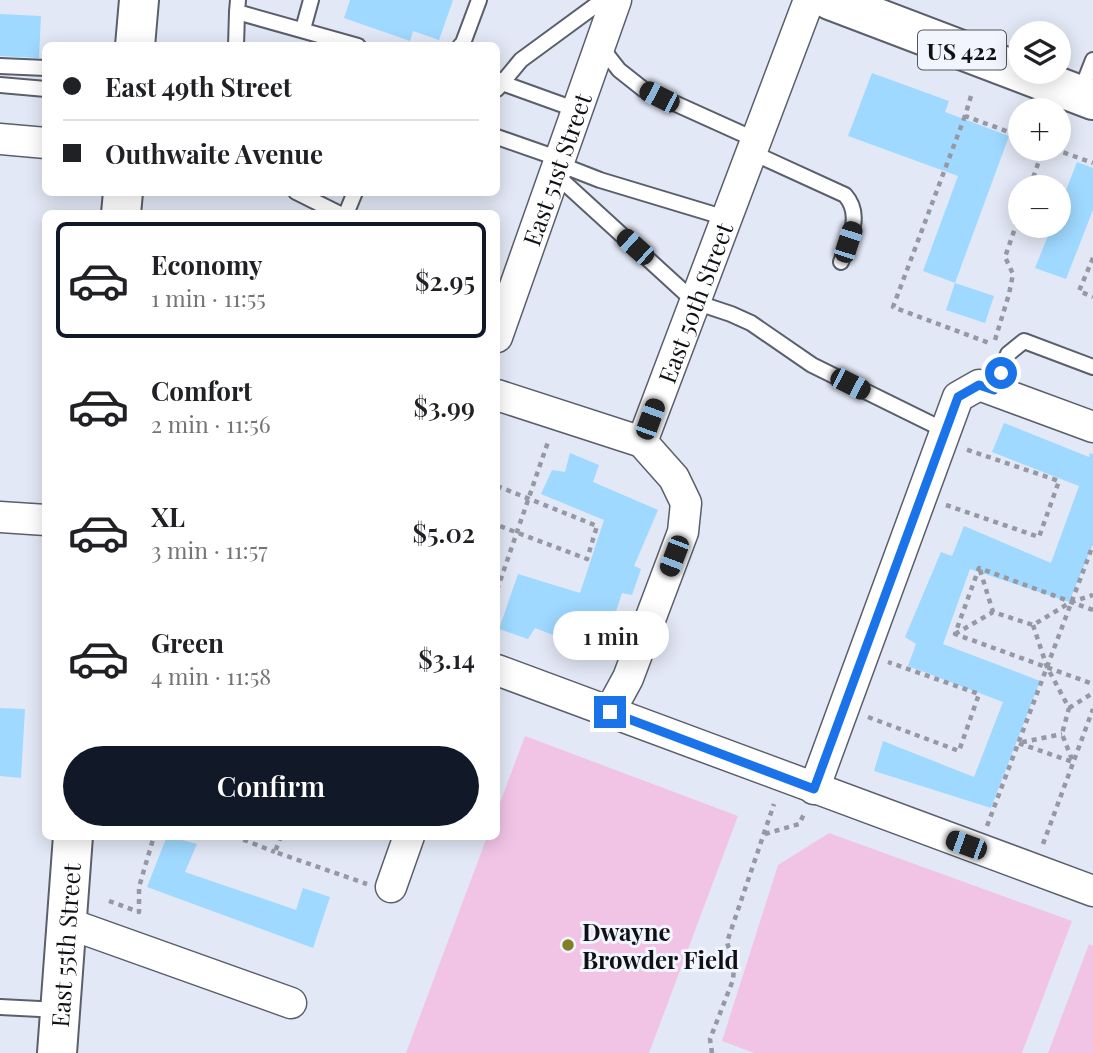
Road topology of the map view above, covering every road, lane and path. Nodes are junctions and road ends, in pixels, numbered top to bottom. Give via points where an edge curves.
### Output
1 (139, 0) edge
2 (311, 0) edge
3 (479, 0) edge
4 (606, 0) edge
5 (617, 0) edge
6 (808, 0) edge
7 (830, 0) edge
8 (238, 6) edge
9 (303, 29) junction
10 (135, 42) edge
11 (236, 42) edge
12 (345, 42) edge
13 (464, 42) edge
14 (600, 46) junction
15 (1093, 60) edge
16 (0, 66) edge
17 (42, 68) edge
18 (500, 83) edge
19 (500, 84) edge
20 (0, 85) edge
21 (42, 89) edge
22 (971, 96) dead end
23 (1086, 97) edge
24 (577, 110) junction
25 (965, 116) junction
26 (1008, 132) edge
27 (500, 138) edge
28 (0, 139) edge
29 (42, 143) edge
30 (753, 146) junction
31 (1071, 155) edge
32 (1093, 163) edge
33 (558, 166) junction
34 (304, 196) edge
35 (332, 210) edge
36 (726, 218) junction
37 (1012, 238) edge
38 (1093, 258) edge
39 (841, 262) dead end
40 (1093, 297) edge
41 (695, 302) junction
42 (500, 321) edge
43 (993, 344) junction
44 (990, 354) dead end
45 (1093, 366) edge
46 (986, 388) junction
47 (500, 396) edge
48 (1093, 427) edge
49 (551, 434) dead end
50 (950, 438) junction
51 (642, 442) junction
52 (500, 487) edge
53 (528, 499) junction
54 (935, 501) dead end
55 (0, 517) edge
56 (42, 520) edge
57 (500, 525) edge
58 (517, 532) junction
59 (1093, 545) edge
60 (979, 568) junction
61 (500, 581) edge
62 (1093, 595) edge
63 (1071, 602) junction
64 (1093, 610) edge
65 (993, 612) junction
66 (1033, 625) junction
67 (955, 634) junction
68 (877, 658) dead end
69 (1047, 667) junction
70 (500, 671) edge
71 (1093, 684) edge
72 (1093, 692) edge
73 (1069, 708) junction
74 (1093, 709) edge
75 (610, 712) junction
76 (858, 713) dead end
77 (1062, 734) junction
78 (1018, 743) junction
79 (1073, 762) junction
80 (809, 802) junction
81 (774, 804) dead end
82 (985, 830) dead end
83 (764, 835) junction
84 (73, 840) edge
85 (153, 840) edge
86 (244, 840) edge
87 (280, 840) edge
88 (408, 840) edge
89 (275, 852) junction
90 (1040, 852) dead end
91 (391, 887) joint
92 (1093, 891) edge
93 (109, 901) dead end
94 (67, 923) junction
95 (291, 1003) dead end
96 (0, 1007) edge
97 (60, 1010) junction
98 (57, 1053) edge
99 (712, 1053) edge

1 - 10 main road
2 - 9 lane
3 - 13 lane
4 - 18 lane via 521,61
5 - 14 street, East 51st Street
6 - 30 street, East 50th Street
7 - 23 main road, US 422
8 - 9 lane
8 - 11 lane
9 - 12 lane
14 - 24 street, East 51st Street
14 - 30 lane via 619,70 643,89
15 - 23 lane
16 - 17 lane
19 - 24 lane
20 - 21 lane
22 - 25 path
24 - 33 street, East 51st Street
25 - 26 path
25 - 43 path via 893,307
27 - 33 lane
28 - 29 street
30 - 36 street, East 50th Street
30 - 39 lane via 852,202 855,221
31 - 32 path
33 - 36 lane
33 - 41 lane
33 - 42 street, East 51st Street
34 - 35 lane
36 - 41 street, East 50th Street
37 - 43 path via 1005,257 1013,274
38 - 40 path via 1079,291
41 - 50 lane via 751,323 812,365
41 - 51 street, East 50th Street
43 - 44 path
45 - 46 lane via 1024,341 1008,354
46 - 48 street
46 - 50 street via 958,397
47 - 51 street
49 - 53 path
50 - 54 path via 1059,481 1038,537
50 - 80 street
51 - 75 street via 674,478 686,503 683,532 628,678
52 - 53 path
53 - 58 path
53 - 58 path via 597,526 587,559
55 - 56 street
57 - 58 path
58 - 61 path
59 - 63 path
60 - 63 path
60 - 65 path
60 - 67 path
62 - 63 path
63 - 64 path
63 - 66 path
63 - 69 path
65 - 66 path
65 - 67 path
66 - 69 path
67 - 69 path
68 - 76 path via 979,694 959,751
69 - 71 path
69 - 73 path
69 - 78 path
70 - 75 street
72 - 73 path
73 - 77 path
74 - 79 path
75 - 80 street
77 - 78 path
77 - 79 path
78 - 79 path
78 - 82 path
79 - 90 path
80 - 83 path via 799,824
80 - 92 street
81 - 83 path
83 - 99 path via 727,942 733,980 710,1039
84 - 94 main road, East 55th Street
85 - 93 path via 138,887 138,912
86 - 89 path
87 - 89 path
88 - 91 street
89 - 91 path via 364,883
94 - 95 street
94 - 97 main road, East 55th Street
96 - 97 lane
97 - 98 main road, East 55th Street

